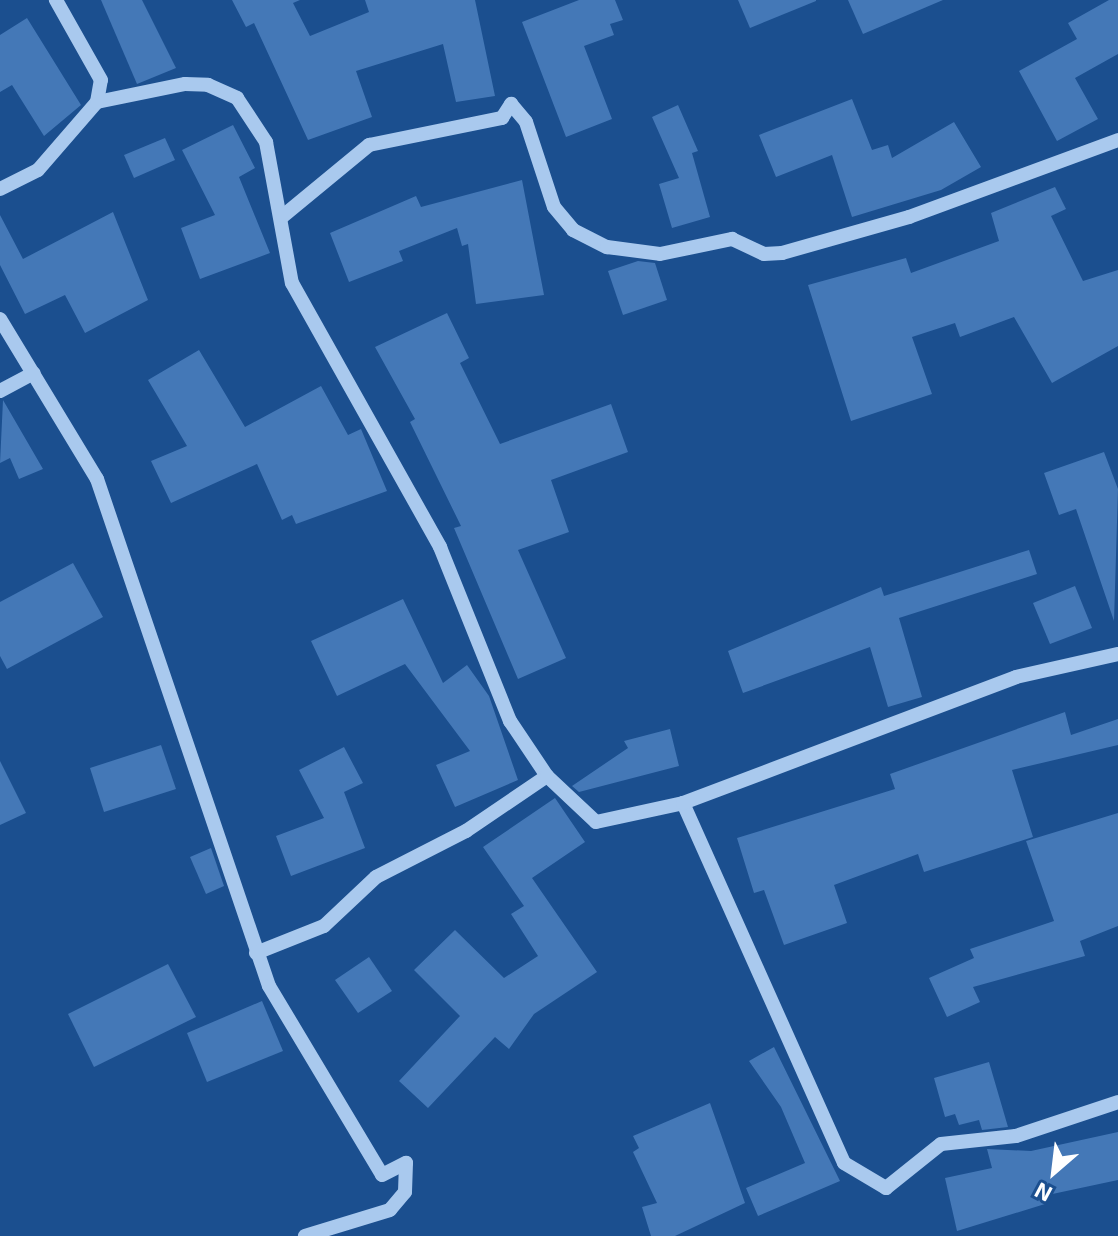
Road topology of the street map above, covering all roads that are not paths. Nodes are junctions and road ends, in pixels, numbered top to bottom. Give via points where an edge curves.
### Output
1 (56, 0) edge
2 (97, 102) junction
3 (1118, 140) edge
4 (0, 189) edge
5 (283, 216) junction
6 (0, 319) edge
7 (34, 373) junction
8 (0, 391) edge
9 (1118, 654) edge
10 (547, 776) junction
11 (683, 803) junction
12 (256, 953) junction
13 (1118, 1102) edge
14 (305, 1236) edge

1 - 2 street via 96,68
2 - 4 street via 38,170
2 - 5 street via 185,84 208,85 237,98 266,142
3 - 5 street via 923,212 782,253 764,254 732,239 660,254 607,247 573,230 554,207 526,122 511,104 502,118 369,145
5 - 10 street via 292,283 440,547 510,721
6 - 7 street
7 - 8 street
7 - 12 street via 97,479 115,526
9 - 11 street via 1016,677
10 - 11 street via 596,822
10 - 12 street via 466,831 376,877 324,926
11 - 13 street via 844,1163 886,1188 941,1144 1016,1136
12 - 14 street via 382,1175 406,1163 405,1192 390,1210

